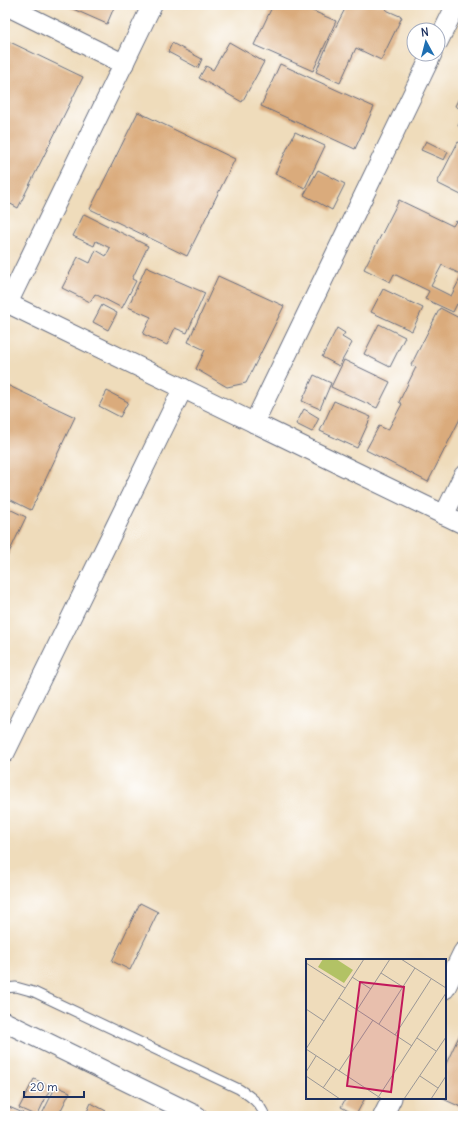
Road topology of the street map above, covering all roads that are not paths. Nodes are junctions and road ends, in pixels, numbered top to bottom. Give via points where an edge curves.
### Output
1 (5, 5) edge
2 (152, 5) edge
3 (456, 5) edge
4 (446, 26) edge
5 (428, 62) edge
6 (124, 64) junction
7 (7, 302) edge
8 (183, 388) junction
9 (254, 423) junction
10 (463, 476) edge
11 (444, 515) junction
12 (463, 524) edge
13 (5, 753) edge
14 (463, 952) edge
15 (446, 987) edge
16 (5, 988) edge
17 (5, 1022) edge
18 (392, 1099) edge
19 (197, 1116) edge
20 (265, 1116) edge
21 (383, 1116) edge

1 - 6 street
2 - 6 street
3 - 4 street
5 - 9 street
6 - 7 street
7 - 8 street
8 - 9 street
8 - 13 street
9 - 11 street
10 - 11 street
11 - 12 street
14 - 15 street
16 - 20 lane via 16,987 34,992 239,1089 258,1103
17 - 19 street
18 - 21 street

